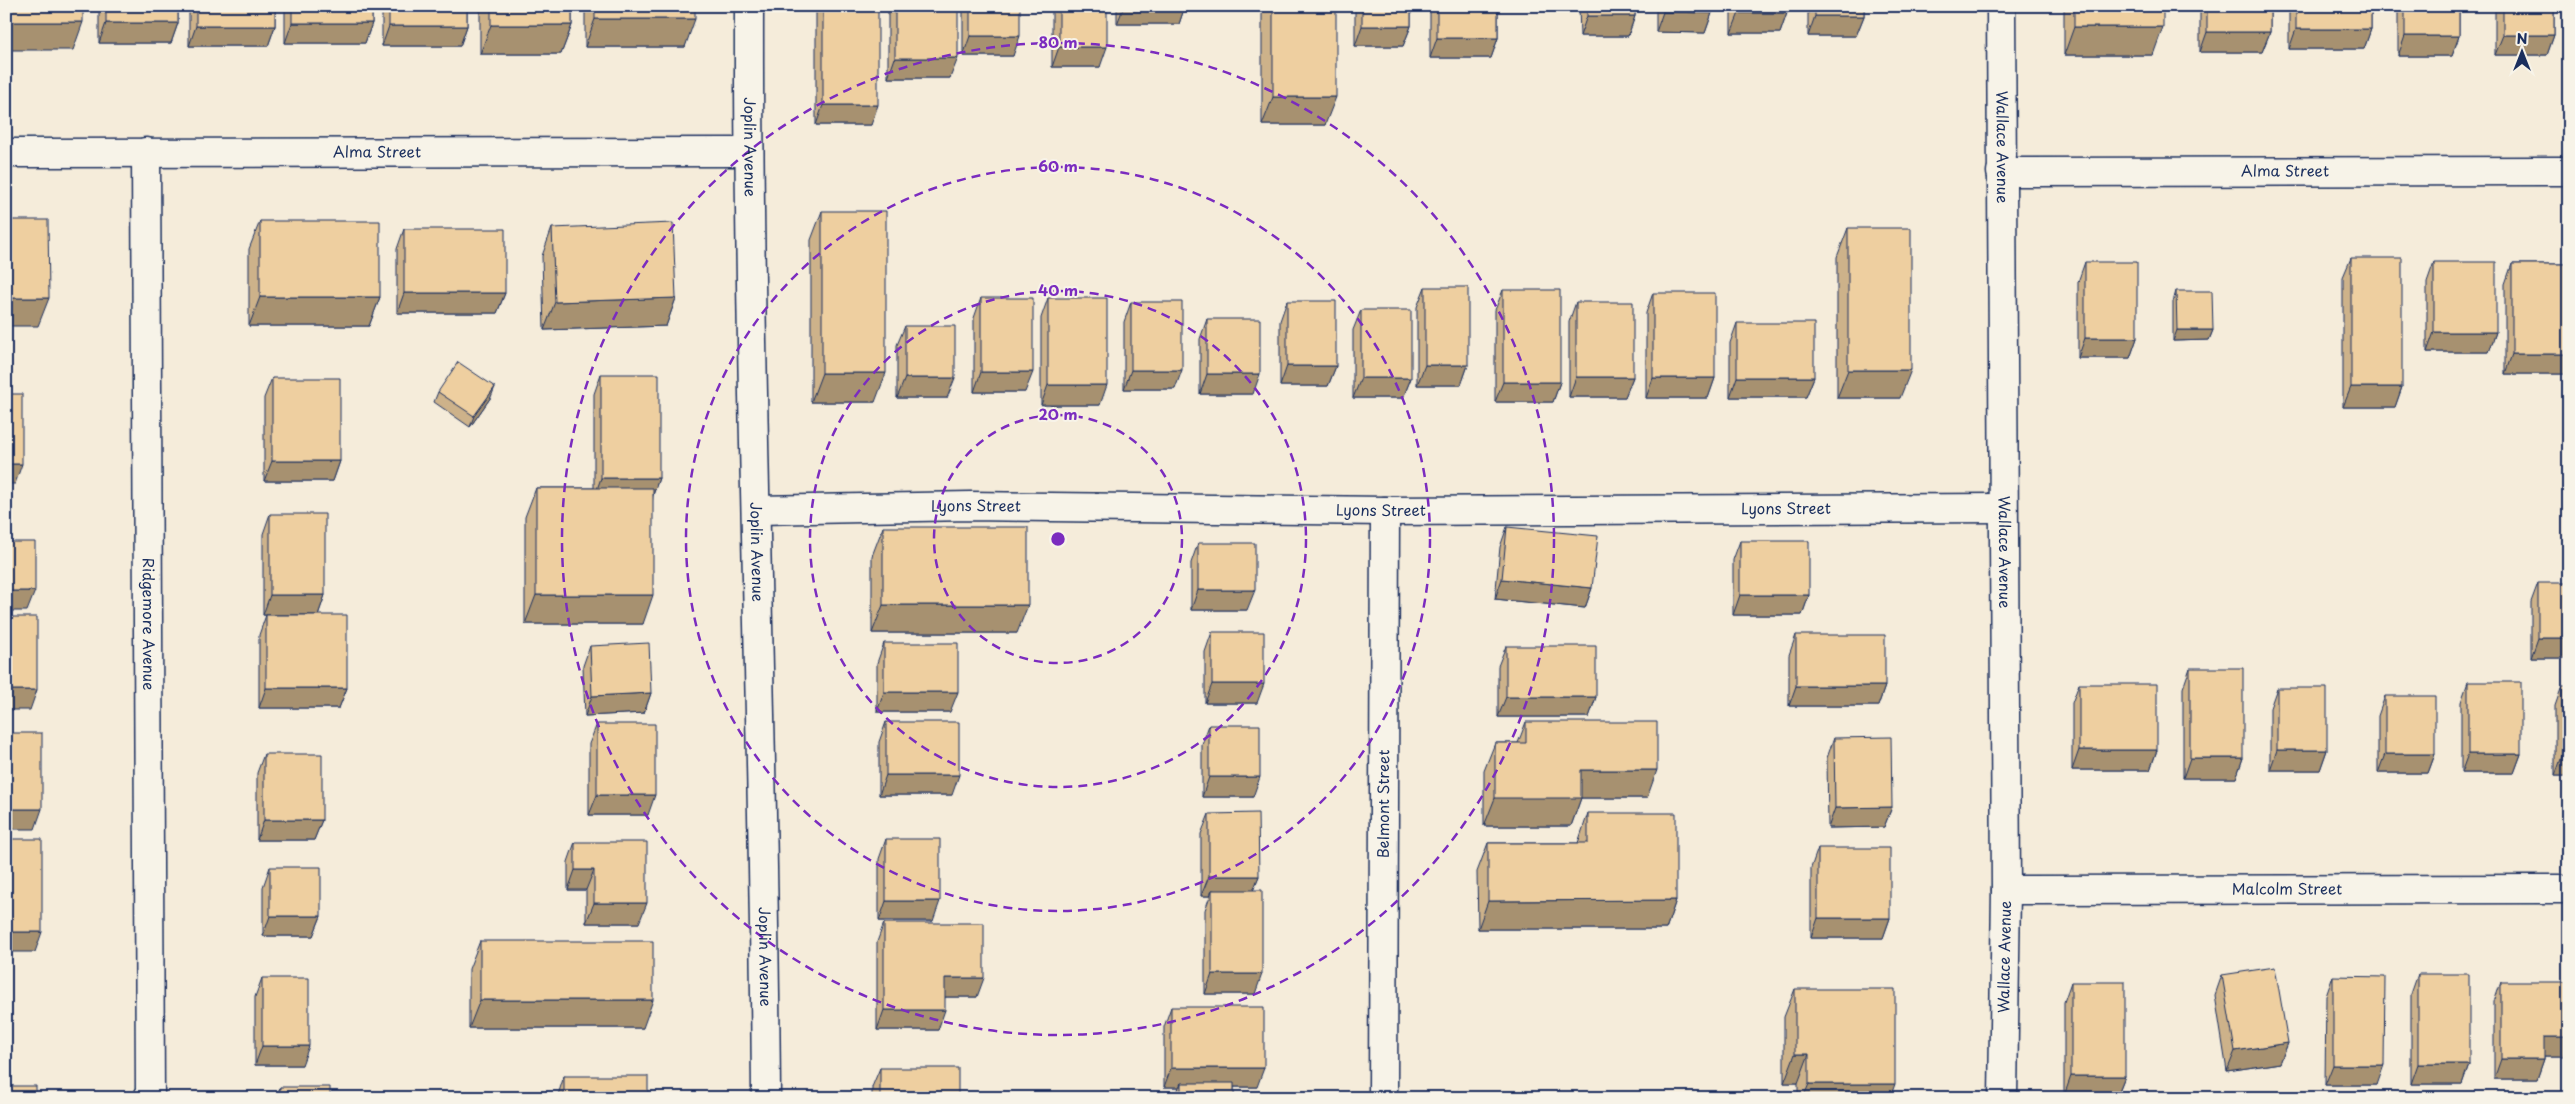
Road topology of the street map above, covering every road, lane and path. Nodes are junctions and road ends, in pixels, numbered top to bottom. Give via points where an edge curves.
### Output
1 (749, 6) edge
2 (2001, 6) edge
3 (146, 152) junction
4 (749, 152) junction
5 (6, 153) edge
6 (2569, 171) edge
7 (2002, 172) junction
8 (2003, 508) junction
9 (757, 510) junction
10 (1385, 511) junction
11 (2569, 889) edge
12 (2006, 890) junction
13 (150, 1098) edge
14 (766, 1098) edge
15 (1383, 1098) edge
16 (2003, 1098) edge

1 - 4 street, Joplin Avenue
2 - 7 street, Wallace Avenue
3 - 4 street, Alma Street
3 - 5 street, Alma Street
3 - 13 street, Ridgemore Avenue
4 - 9 street, Joplin Avenue
6 - 7 street, Alma Street
7 - 8 street, Wallace Avenue
8 - 10 street, Lyons Street
8 - 12 street, Wallace Avenue
9 - 10 street, Lyons Street via 970,506
9 - 14 street, Joplin Avenue
10 - 15 street, Belmont Street
11 - 12 street, Malcolm Street
12 - 16 street, Wallace Avenue

